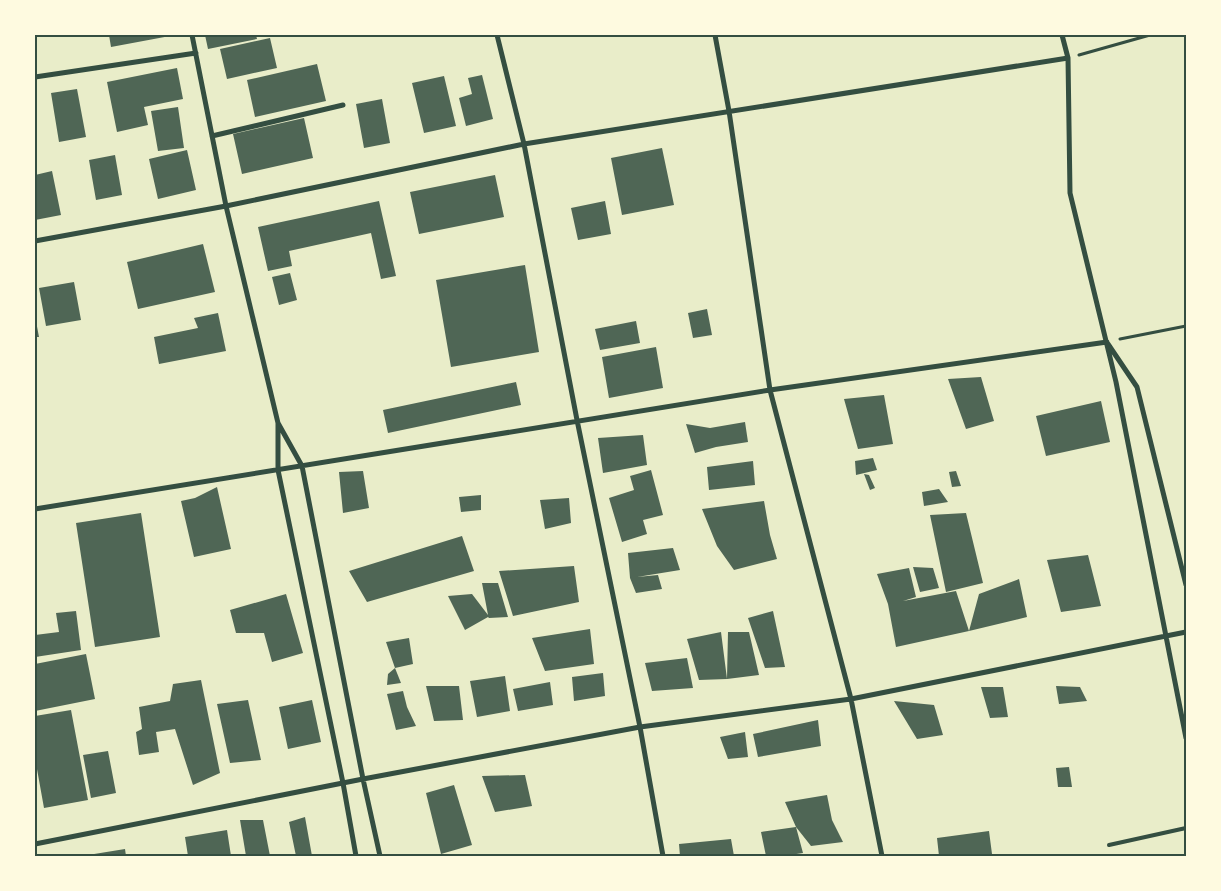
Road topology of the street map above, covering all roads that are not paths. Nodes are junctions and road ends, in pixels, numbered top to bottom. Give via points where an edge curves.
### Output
1 (192, 35) edge
2 (497, 35) edge
3 (715, 35) edge
4 (1062, 35) edge
5 (196, 54) junction
6 (1068, 58) junction
7 (35, 77) edge
8 (343, 105) dead end
9 (729, 111) junction
10 (212, 136) junction
11 (524, 144) junction
12 (226, 206) junction
13 (35, 241) edge
14 (1107, 342) junction
15 (770, 390) junction
16 (577, 420) junction
17 (278, 422) junction
18 (302, 466) junction
19 (278, 470) junction
20 (35, 509) edge
21 (1186, 585) edge
22 (1186, 632) edge
23 (1164, 635) junction
24 (851, 699) junction
25 (640, 728) junction
26 (1186, 738) edge
27 (363, 779) junction
28 (343, 783) junction
29 (1186, 828) edge
30 (35, 844) edge
31 (1109, 845) dead end
32 (356, 856) edge
33 (380, 856) edge
34 (663, 856) edge
35 (882, 856) edge

1 - 5 street
2 - 11 street
3 - 9 street
4 - 6 street
5 - 7 street
5 - 10 street
6 - 9 street
6 - 14 street via 1070,193
8 - 10 street
9 - 11 street
9 - 15 street
10 - 12 street
11 - 12 street
11 - 16 street
12 - 13 street
12 - 17 street
14 - 15 street
14 - 21 street via 1137,387
14 - 23 street
15 - 16 street
15 - 24 street
16 - 18 street
16 - 25 street
17 - 18 street
17 - 19 street
18 - 19 street
18 - 27 street
19 - 20 street
19 - 28 street
22 - 23 street
23 - 24 street
23 - 26 street
24 - 25 street
24 - 35 street
25 - 27 street
25 - 34 street
27 - 28 street
27 - 33 street
28 - 30 street
28 - 32 street
29 - 31 lane

